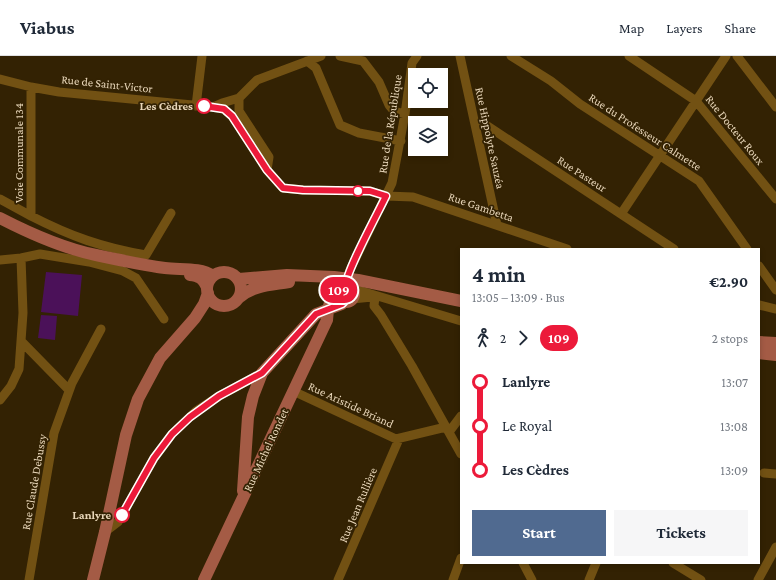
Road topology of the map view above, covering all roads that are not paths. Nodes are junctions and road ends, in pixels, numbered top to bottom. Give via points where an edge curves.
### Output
1 (202, 56) edge
2 (321, 56) edge
3 (340, 56) edge
4 (417, 56) edge
5 (460, 56) edge
6 (511, 56) edge
7 (629, 56) edge
8 (726, 56) edge
9 (737, 56) edge
10 (307, 61) junction
11 (0, 79) edge
12 (31, 87) junction
13 (239, 98) junction
14 (696, 101) junction
15 (196, 106) junction
16 (213, 107) junction
17 (776, 107) edge
18 (406, 114) junction
19 (475, 124) junction
20 (401, 142) junction
21 (660, 155) junction
22 (267, 170) junction
23 (386, 196) junction
24 (0, 199) edge
25 (776, 200) edge
26 (171, 213) dead end
27 (621, 214) junction
28 (31, 216) junction
29 (0, 218) edge
30 (497, 225) junction
31 (563, 248) edge
32 (672, 248) edge
33 (746, 248) edge
34 (95, 255) junction
35 (21, 258) junction
36 (0, 260) edge
37 (760, 267) edge
38 (213, 276) junction
39 (306, 276) junction
40 (239, 279) junction
41 (207, 290) junction
42 (776, 290) edge
43 (345, 294) junction
44 (375, 296) junction
45 (240, 297) junction
46 (460, 301) edge
47 (760, 305) edge
48 (220, 306) junction
49 (412, 307) junction
50 (776, 309) edge
51 (328, 315) junction
52 (195, 318) junction
53 (164, 319) dead end
54 (460, 321) edge
55 (460, 326) edge
56 (101, 329) dead end
57 (21, 341) junction
58 (760, 342) edge
59 (776, 343) edge
60 (760, 353) edge
61 (776, 355) edge
62 (262, 373) junction
63 (69, 390) junction
64 (293, 391) junction
65 (0, 400) edge
66 (460, 417) edge
67 (448, 430) junction
68 (399, 439) junction
69 (460, 452) edge
70 (764, 473) dead end
71 (776, 474) edge
72 (243, 498) junction
73 (105, 532) junction
74 (776, 547) edge
75 (460, 561) edge
76 (763, 561) edge
77 (524, 564) edge
78 (596, 564) edge
79 (675, 564) edge
80 (29, 580) edge
81 (93, 580) edge
82 (204, 580) edge
83 (338, 580) edge
84 (453, 580) edge
85 (532, 580) edge
86 (589, 580) edge
87 (701, 580) edge
88 (758, 580) edge

1 - 15 street
2 - 10 street
3 - 18 street via 363,61 379,82 389,105 394,111
4 - 18 street, Rue de la République via 412,63
5 - 19 street, Rue Hippolyte Sauzéa
6 - 21 street, Rue du Professeur Calmette
7 - 14 street, Rue Docteur Roux
8 - 14 street
9 - 17 street
10 - 13 street via 257,80
10 - 20 street via 316,68 340,125
11 - 12 street, Rue de Saint-Victor
12 - 15 street, Rue de Saint-Victor
12 - 28 street, Voie Communale 134
13 - 16 street
13 - 22 street via 238,111 269,157
14 - 21 street
14 - 25 street, Rue Docteur Roux
15 - 16 street, Rue de Saint-Victor
16 - 22 street, Rue Gambetta via 224,109 232,116
18 - 20 street, Rue de la République
19 - 27 street, Rue Pasteur via 486,125
19 - 30 street, Rue Hippolyte Sauzéa
20 - 23 street, Rue de la République via 392,183
21 - 27 street
21 - 33 street, Rue du Professeur Calmette via 698,181
22 - 23 street, Rue Gambetta via 283,188 370,191
23 - 30 street, Rue Gambetta via 413,197
23 - 43 street, Rue de la République via 350,270
24 - 28 street
26 - 28 street, Voie Communale 134 via 146,255 89,242
27 - 32 street, Rue Pasteur
29 - 34 main road via 65,248
30 - 31 street, Rue Gambetta
34 - 38 main road via 162,267 198,270
34 - 41 main road via 110,262 152,271 196,276 204,280
35 - 36 street
35 - 53 street via 40,254 123,271 136,278
35 - 57 street
37 - 42 street
38 - 40 main road via 224,271
38 - 41 main road
39 - 40 main road
39 - 45 main road via 290,282 256,288
39 - 46 main road via 358,280
40 - 45 main road via 242,288
41 - 48 main road via 212,302
41 - 52 main road via 204,304
43 - 44 street
43 - 51 main road, Rue Michel Rondet via 334,297 330,302
44 - 49 street
44 - 67 street via 374,306
45 - 48 main road via 232,305
47 - 50 street
48 - 52 main road
49 - 54 street
49 - 55 street via 425,316
51 - 62 main road via 316,314
51 - 64 main road, Rue Michel Rondet
52 - 73 main road via 160,358 138,399 126,435
56 - 63 street, Rue Claude Debussy
57 - 63 street
57 - 65 street via 19,369 11,386
58 - 59 main road
60 - 61 main road
62 - 72 main road via 248,417
62 - 73 street via 196,411 172,434 154,458 118,522
63 - 80 street, Rue Claude Debussy via 54,433
64 - 68 street, Rue Aristide Briand
64 - 72 main road, Rue Michel Rondet
66 - 67 street
67 - 68 street, Rue Aristide Briand
67 - 69 street
68 - 83 street, Rue Jean Rullière
70 - 71 street
72 - 82 main road, Rue Michel Rondet
73 - 81 main road
74 - 76 street
75 - 84 street
76 - 88 street
77 - 85 street
78 - 86 street
79 - 87 street

